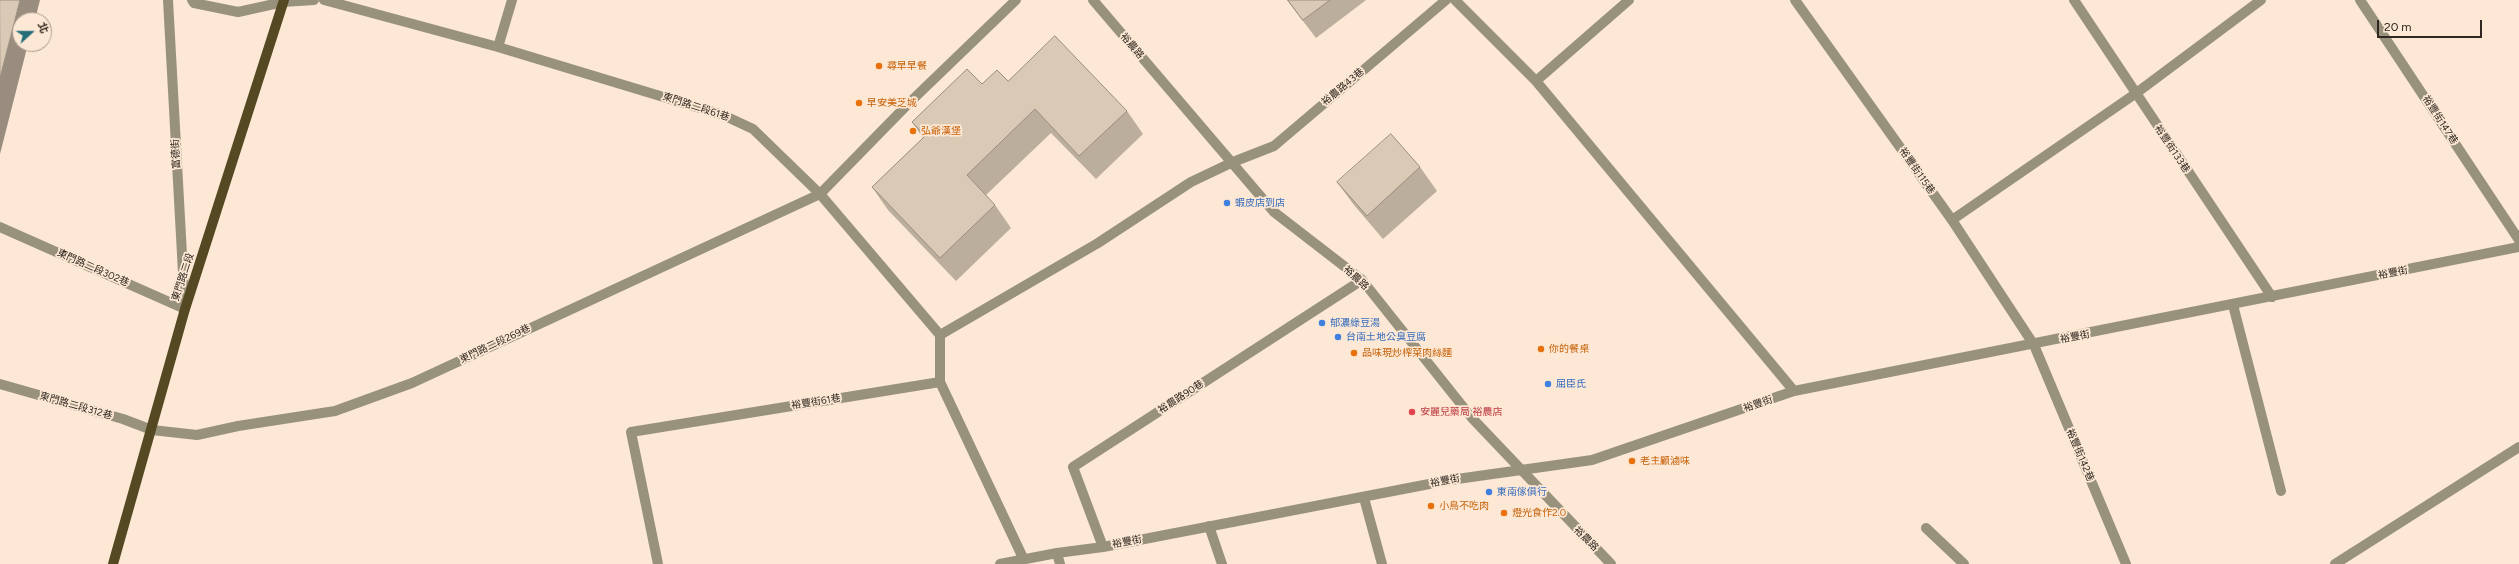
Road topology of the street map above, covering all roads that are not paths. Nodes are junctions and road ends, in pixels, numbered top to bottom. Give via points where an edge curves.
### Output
1 (168, 0) edge
2 (192, 0) edge
3 (314, 0) edge
4 (324, 0) edge
5 (512, 0) edge
6 (1016, 0) edge
7 (1093, 0) edge
8 (1446, 0) edge
9 (1455, 0) edge
10 (1629, 0) edge
11 (1795, 0) edge
12 (2074, 0) edge
13 (2261, 0) edge
14 (2360, 0) edge
15 (284, 1) edge
16 (498, 47) junction
17 (1536, 81) junction
18 (2135, 94) junction
19 (1233, 162) junction
20 (820, 194) junction
21 (1952, 220) junction
22 (0, 227) edge
23 (2519, 240) edge
24 (2519, 247) edge
25 (1362, 280) junction
26 (2272, 297) junction
27 (2233, 305) junction
28 (186, 309) junction
29 (940, 335) junction
30 (2034, 345) junction
31 (940, 382) junction
32 (0, 384) edge
33 (1794, 391) junction
34 (152, 430) junction
35 (2519, 447) edge
36 (1522, 470) junction
37 (2282, 491) dead end
38 (1364, 498) junction
39 (1209, 526) junction
40 (1926, 528) dead end
41 (1103, 547) junction
42 (1057, 553) junction
43 (1024, 560) junction
44 (113, 564) edge
45 (658, 564) edge
46 (1000, 564) edge
47 (1060, 564) edge
48 (1222, 564) edge
49 (1382, 564) edge
50 (1611, 564) edge
51 (1964, 564) edge
52 (2126, 564) edge
53 (2335, 564) edge

1 - 28 street, 富德街
2 - 15 street via 194,3 238,12
3 - 15 street
4 - 16 street, 東門路二段61巷
5 - 16 street
6 - 20 street via 908,104
7 - 19 street, 裕農路
8 - 19 street, 裕農路43巷 via 1274,146
9 - 17 street
10 - 17 street
11 - 21 street, 裕豐街115巷
12 - 18 street, 裕豐街133巷
13 - 18 street
14 - 23 street, 裕豐街147巷
15 - 28 main road, 東門路二段
16 - 20 street, 東門路二段61巷 via 723,114 753,129
17 - 33 street
18 - 21 street
18 - 26 street, 裕豐街133巷
19 - 25 street, 裕農路 via 1274,212
19 - 29 street, 裕農路43巷 via 1191,182 1098,243
20 - 29 street, 東門路二段61巷
20 - 34 street, 東門路二段269巷 via 412,383 335,411 196,435
21 - 30 street, 裕豐街115巷
22 - 28 street, 東門路二段302巷
24 - 26 street, 裕豐街
25 - 36 street, 裕農路 via 1472,418
25 - 41 street, 裕農路90巷 via 1073,467
26 - 27 street, 裕豐街
27 - 30 street, 裕豐街
27 - 37 street
28 - 34 main road, 東門路二段
29 - 31 street
30 - 33 street, 裕豐街
30 - 52 street, 裕豐街142巷
31 - 43 street
31 - 45 street, 裕豐街61巷 via 631,432
32 - 34 street, 東門路二段312巷 via 123,419
33 - 36 street, 裕豐街 via 1592,460
34 - 44 main road, 東門路二段
35 - 53 street
36 - 38 street, 裕豐街 via 1450,480
36 - 50 street, 裕農路
38 - 39 street, 裕豐街
38 - 49 street
39 - 41 street, 裕豐街
39 - 48 street
40 - 51 street
41 - 42 street, 裕豐街
42 - 43 street, 裕豐街
42 - 47 street
43 - 46 street, 裕豐街

